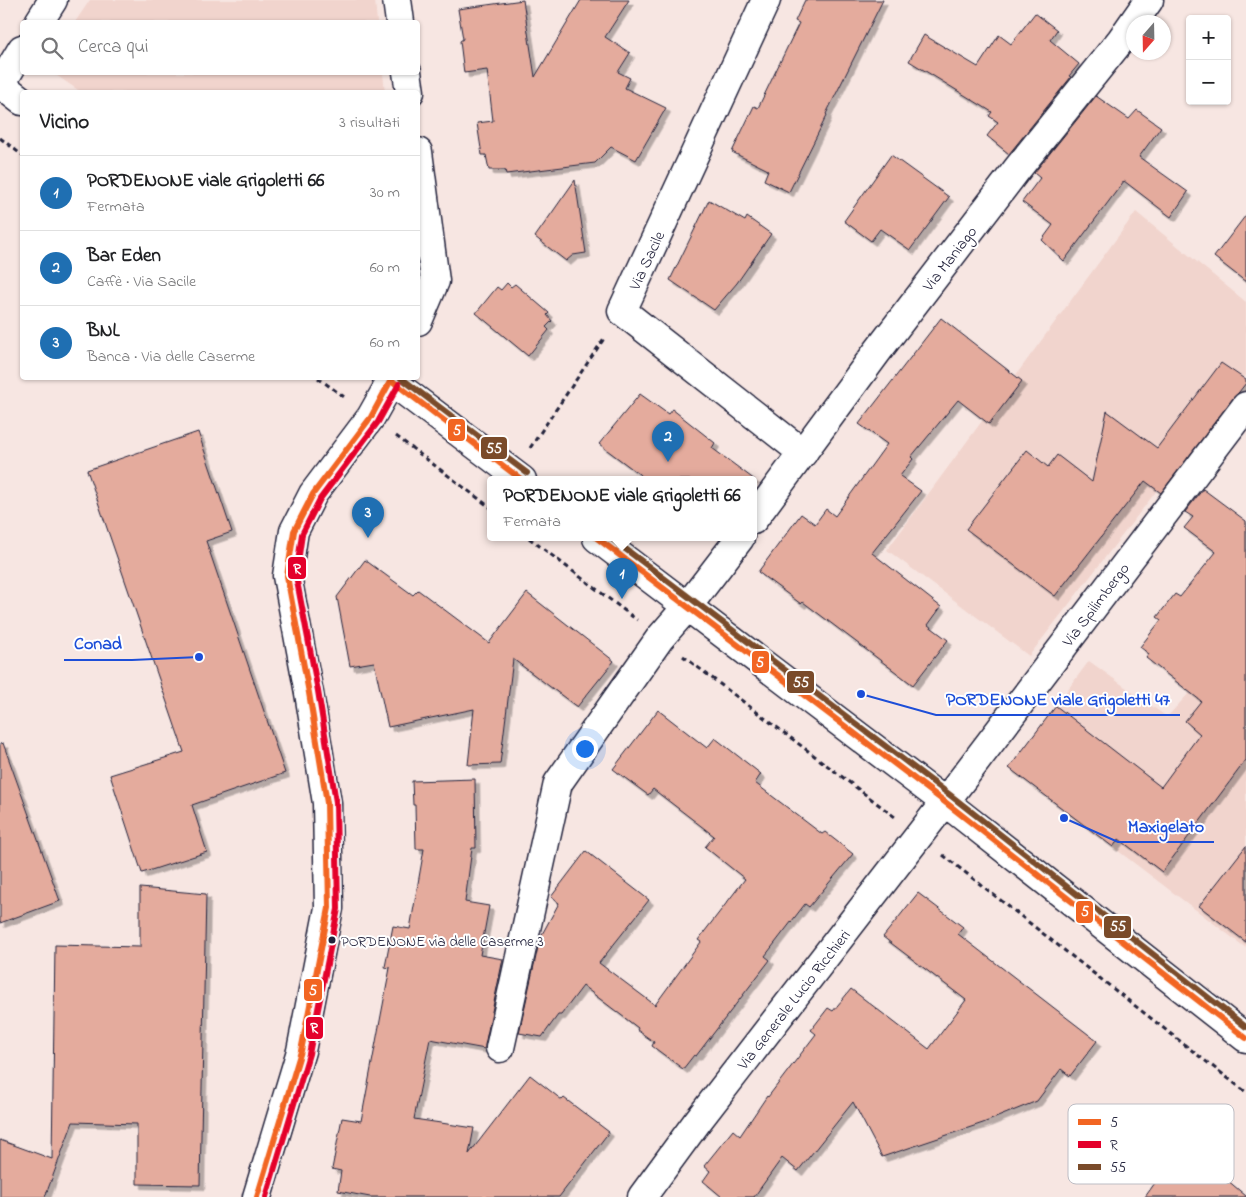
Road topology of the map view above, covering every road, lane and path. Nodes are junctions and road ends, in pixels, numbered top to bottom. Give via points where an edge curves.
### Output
1 (53, 0) edge
2 (398, 0) edge
3 (766, 0) edge
4 (1149, 0) edge
5 (40, 20) edge
6 (400, 20) edge
7 (20, 53) edge
8 (407, 75) edge
9 (0, 84) edge
10 (410, 90) edge
11 (20, 99) edge
12 (0, 138) edge
13 (20, 153) edge
14 (420, 167) edge
15 (622, 311) junction
16 (420, 316) edge
17 (321, 380) edge
18 (390, 380) edge
19 (394, 380) edge
20 (1246, 406) edge
21 (371, 417) junction
22 (803, 453) junction
23 (516, 476) edge
24 (518, 476) edge
25 (487, 505) edge
26 (757, 515) edge
27 (533, 541) edge
28 (601, 541) edge
29 (738, 541) edge
30 (687, 607) junction
31 (660, 638) junction
32 (944, 802) junction
33 (918, 836) junction
34 (1246, 1038) edge
35 (500, 1048) dead end
36 (1246, 1092) edge
37 (257, 1197) edge
38 (642, 1197) edge

1 - 5 street
2 - 6 street
3 - 15 street, Via Sacile
4 - 22 street, Via Maniago
7 - 9 street
8 - 10 street
9 - 11 street
12 - 13 path
14 - 16 street via 435,281
15 - 22 street
15 - 24 path
17 - 21 path
18 - 21 street
19 - 23 street
20 - 32 street, Via Spilimbergo
21 - 25 path
21 - 37 street via 313,494 294,531 286,576 326,803 329,908 301,1051
22 - 26 street, Via Maniago
27 - 31 path
28 - 30 street
29 - 30 street
30 - 31 street
30 - 32 street
31 - 33 path
31 - 35 street via 558,782
32 - 33 street, Via Generale Lucio Ricchieri
32 - 34 street
33 - 36 path
33 - 38 street, Via Generale Lucio Ricchieri

